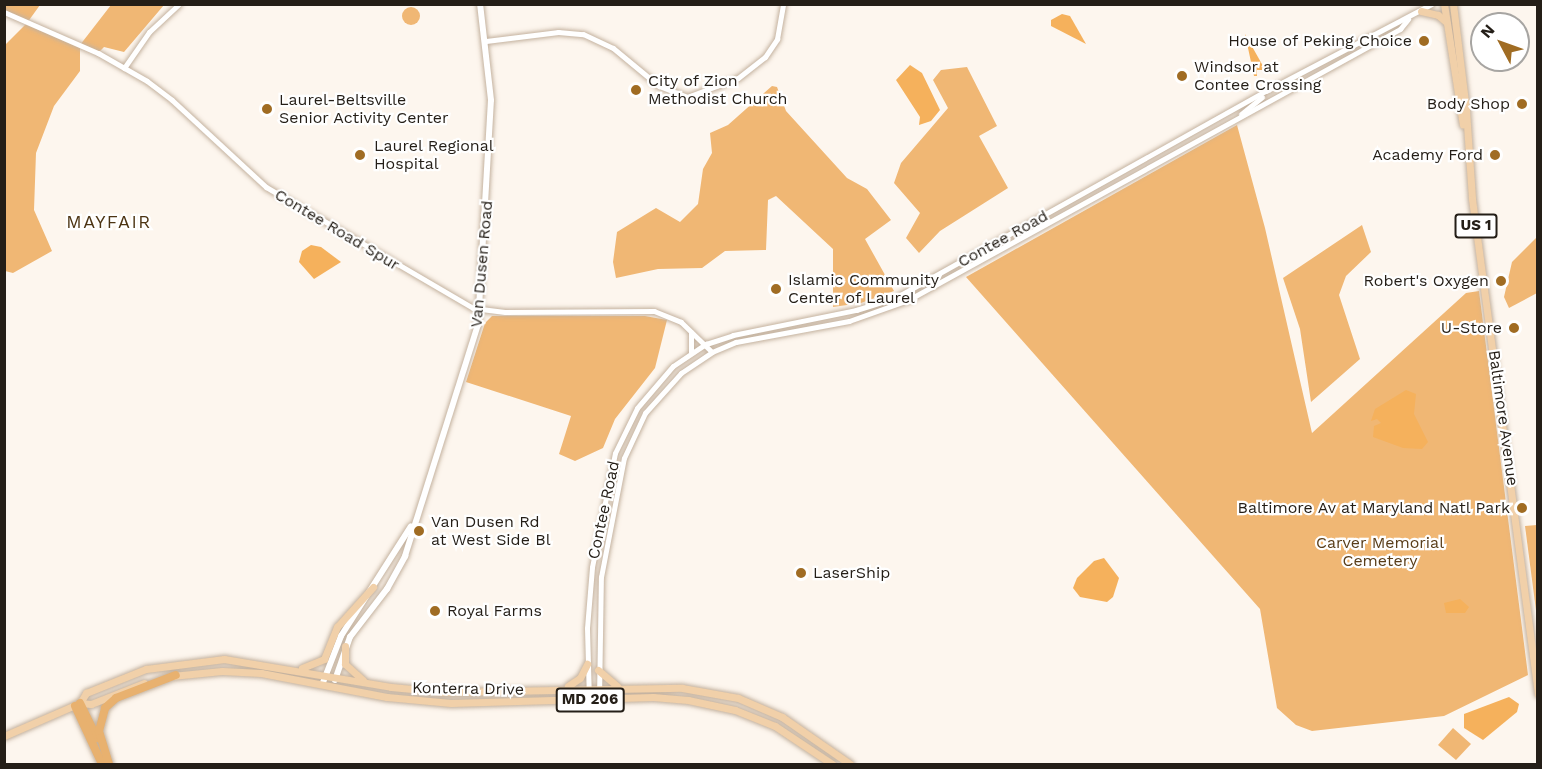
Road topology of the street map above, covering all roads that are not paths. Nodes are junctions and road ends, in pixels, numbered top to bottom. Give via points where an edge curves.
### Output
1 (179, 4) edge
2 (480, 4) edge
3 (783, 4) edge
4 (1432, 4) edge
5 (1444, 4) edge
6 (1453, 4) edge
7 (1421, 11) junction
8 (4, 12) edge
9 (1408, 20) junction
10 (1446, 23) junction
11 (486, 41) junction
12 (124, 68) junction
13 (1266, 91) junction
14 (1237, 108) junction
15 (1240, 117) junction
16 (1203, 138) junction
17 (1467, 142) junction
18 (480, 311) junction
19 (689, 328) junction
20 (706, 344) junction
21 (712, 352) junction
22 (691, 353) junction
23 (417, 515) junction
24 (373, 587) junction
25 (345, 646) junction
26 (587, 664) junction
27 (293, 668) junction
28 (598, 669) junction
29 (176, 675) junction
30 (325, 675) junction
31 (336, 677) junction
32 (368, 683) junction
33 (322, 685) junction
34 (333, 687) junction
35 (598, 687) junction
36 (619, 687) junction
37 (588, 688) junction
38 (564, 689) junction
39 (1538, 694) edge
40 (599, 699) junction
41 (589, 700) junction
42 (77, 705) junction
43 (4, 736) edge
44 (106, 762) edge
45 (832, 765) edge
46 (850, 765) edge

1 - 12 street via 149,32
2 - 11 main road, Van Dusen Road
3 - 11 street via 777,39 765,57 738,78 687,97 658,86 613,48 583,34 558,32
4 - 7 street, Contee Road
5 - 10 main road, Baltimore Avenue / US 1
6 - 17 main road, Baltimore Avenue / US 1
7 - 9 street, Contee Road
7 - 10 main road via 1438,15
8 - 12 street, Contee Road Spur
9 - 13 street, Contee Road via 1396,22
9 - 15 street, Contee Road via 1400,29
10 - 17 main road, Baltimore Avenue / US 1
11 - 18 main road, Van Dusen Road via 491,150
12 - 18 street, Contee Road Spur via 172,100 266,187
13 - 14 street, Contee Road
13 - 15 street
14 - 16 street via 1235,116
14 - 20 street, Contee Road via 895,298 856,310 759,327
15 - 16 street, Contee Road
16 - 21 street, Contee Road via 884,312 764,335
17 - 39 main road, Baltimore Avenue / US 1
18 - 19 street via 637,309 669,316
18 - 23 main road, Van Dusen Road
19 - 20 street
19 - 22 street via 694,337
20 - 21 street
20 - 22 street, Contee Road
21 - 28 street, Contee Road via 659,395 635,431 624,458 601,577
22 - 26 street, Contee Road via 645,395 626,425 615,453 592,567
23 - 24 main road, Van Dusen Road
23 - 25 main road, Van Dusen Road via 394,577
24 - 27 main road via 337,627 320,663
24 - 30 main road, Van Dusen Road via 341,636
25 - 31 main road, Van Dusen Road
25 - 32 main road via 343,655 348,670
26 - 37 street, Contee Road
26 - 38 main road via 580,678
27 - 30 main road, Konterra Drive / MD 206
27 - 42 main road, Konterra Drive / MD 206 via 224,659 172,663 86,693
28 - 35 street, Contee Road
28 - 36 main road via 607,681
29 - 33 main road, Konterra Drive / MD 206 via 240,671
29 - 42 main road, Konterra Drive / MD 206 via 91,704
29 - 44 highway via 116,698 105,708 99,731
30 - 31 main road, Konterra Drive / MD 206
30 - 33 main road, Van Dusen Road
31 - 32 main road, Konterra Drive / MD 206
31 - 34 main road, Van Dusen Road
32 - 38 main road, Konterra Drive / MD 206 via 444,692
33 - 34 main road, Konterra Drive / MD 206
34 - 41 main road, Konterra Drive / MD 206 via 411,701
35 - 36 main road, Konterra Drive / MD 206
35 - 37 main road, Konterra Drive / MD 206
35 - 40 street, Contee Road
36 - 46 main road, Konterra Drive / MD 206 via 682,688 738,698 806,730
37 - 38 main road, Konterra Drive / MD 206
37 - 41 street, Contee Road
40 - 41 main road, Konterra Drive / MD 206
40 - 45 main road, Konterra Drive / MD 206 via 654,697 735,710 775,726
42 - 43 main road, Konterra Drive / MD 206
42 - 44 highway

